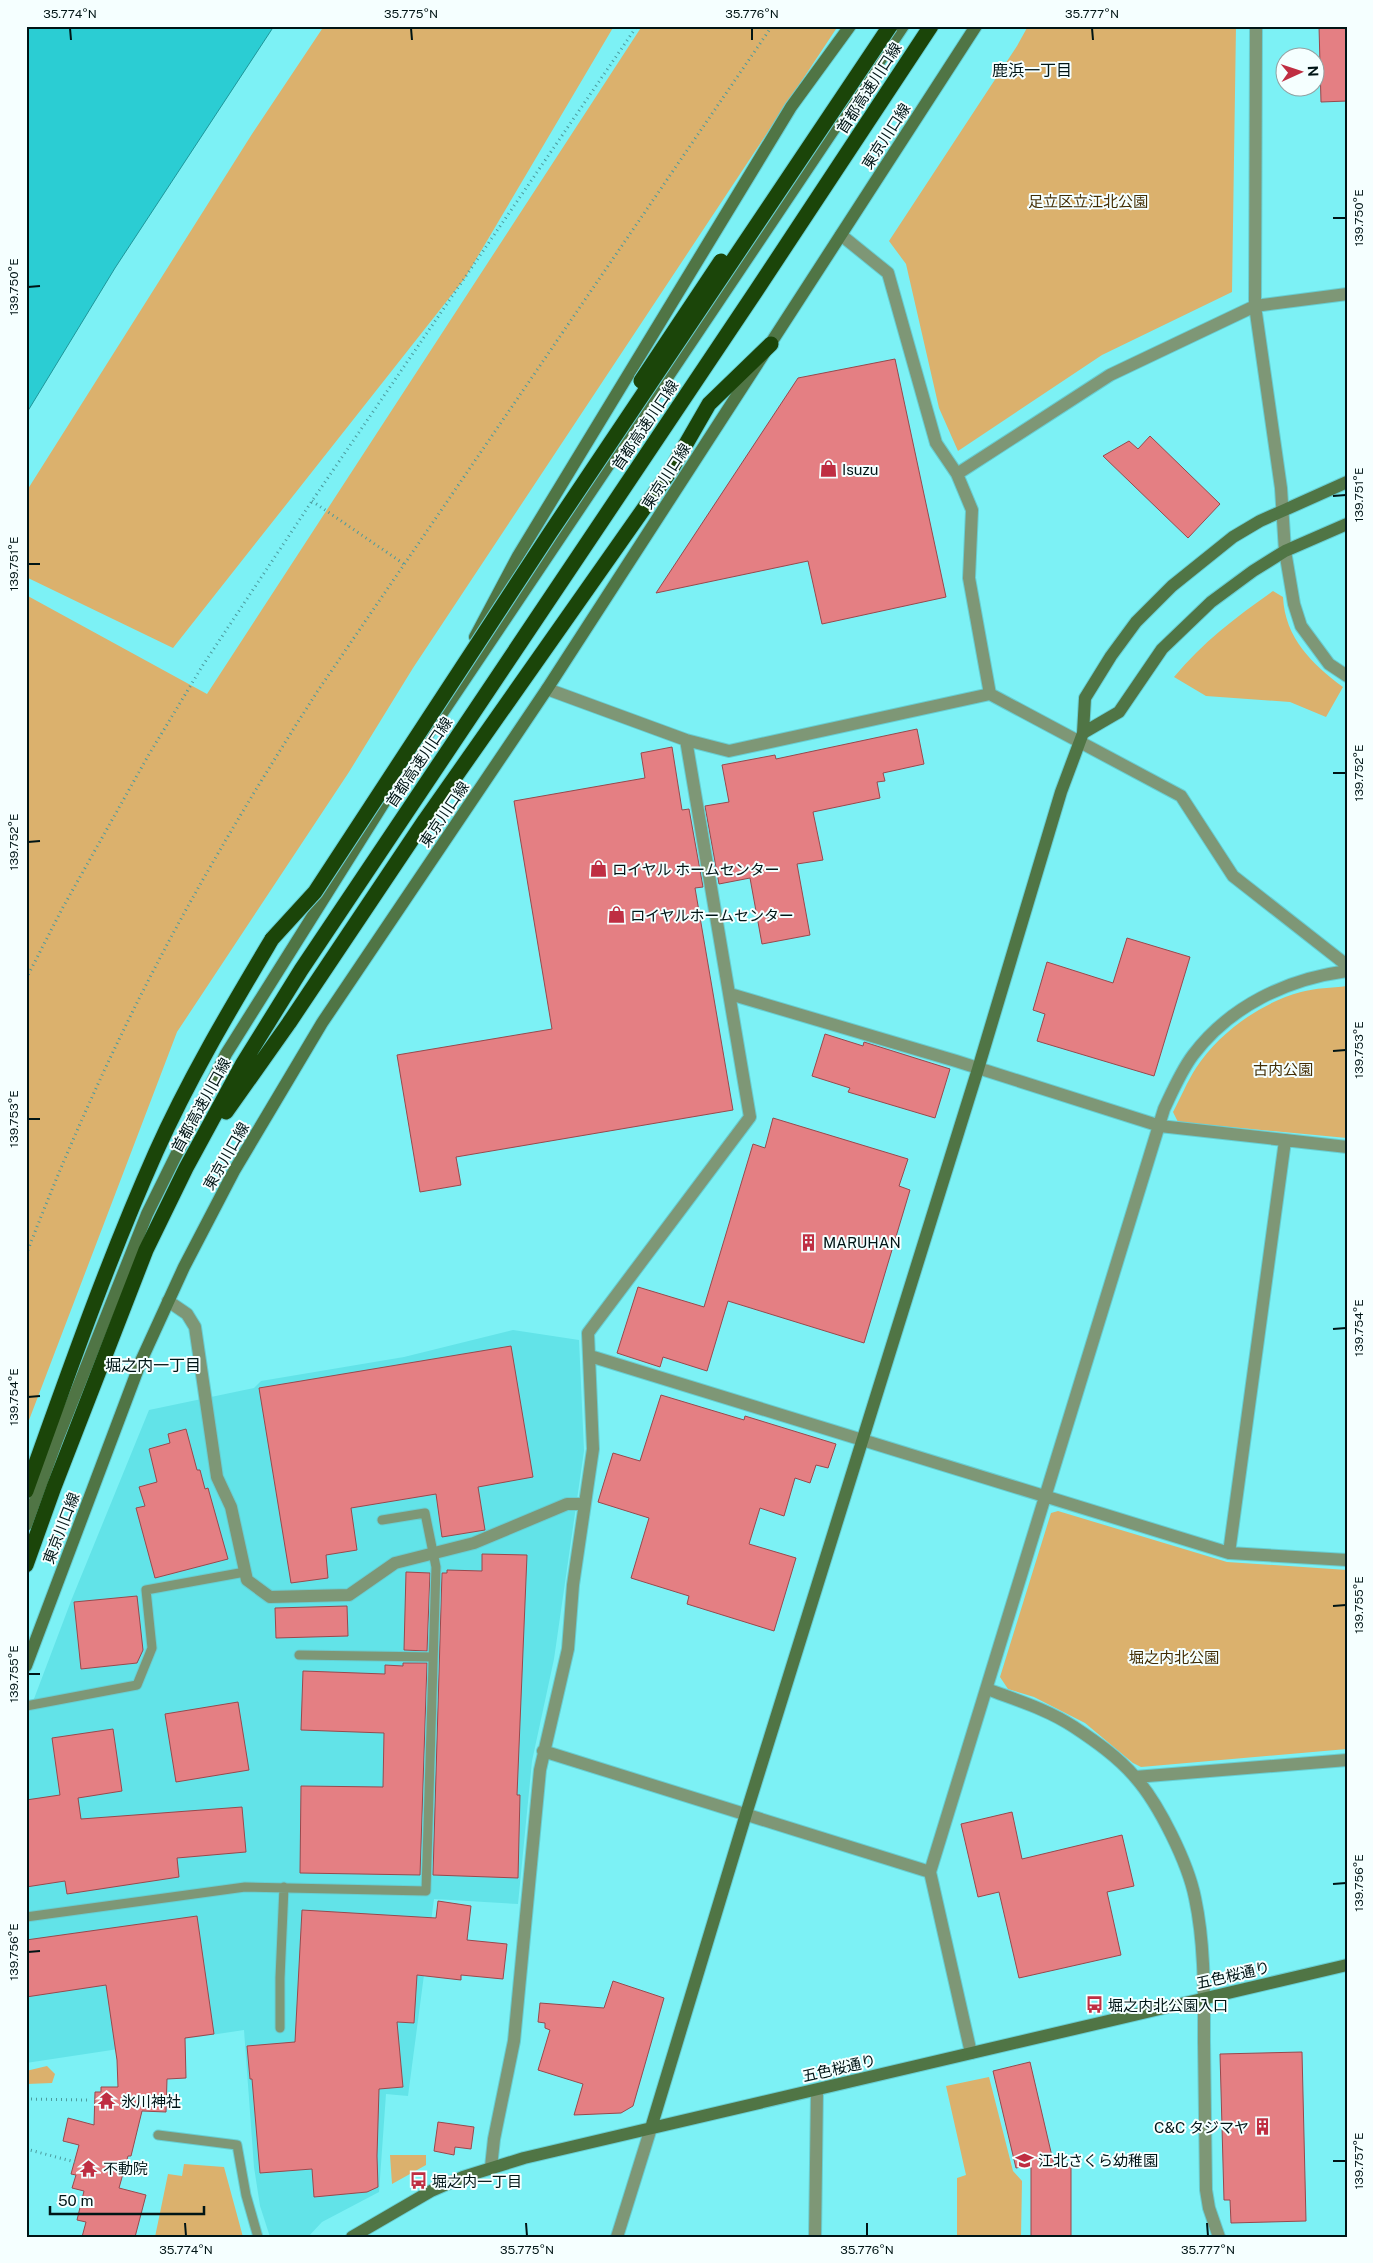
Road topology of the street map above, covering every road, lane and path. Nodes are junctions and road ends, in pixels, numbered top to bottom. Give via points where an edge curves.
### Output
1 (638, 26) edge
2 (772, 26) edge
3 (850, 26) edge
4 (880, 26) edge
5 (890, 26) edge
6 (902, 26) edge
7 (931, 26) edge
8 (976, 26) edge
9 (1256, 26) edge
10 (841, 236) junction
11 (1347, 294) edge
12 (1254, 306) junction
13 (771, 344) junction
14 (957, 474) junction
15 (1347, 482) edge
16 (312, 501) junction
17 (1283, 510) junction
18 (1347, 524) edge
19 (1285, 551) junction
20 (404, 564) junction
21 (1347, 676) edge
22 (547, 688) junction
23 (990, 694) junction
24 (1082, 737) junction
25 (686, 740) junction
26 (410, 761) junction
27 (272, 939) junction
28 (1347, 971) edge
29 (26, 979) edge
30 (730, 994) junction
31 (978, 1069) junction
32 (1160, 1126) junction
33 (1285, 1141) junction
34 (1347, 1147) edge
35 (186, 1168) junction
36 (28, 1245) edge
37 (26, 1255) edge
38 (168, 1301) junction
39 (590, 1356) junction
40 (861, 1440) junction
41 (26, 1491) edge
42 (1045, 1497) junction
43 (585, 1504) junction
44 (382, 1520) dead end
45 (26, 1525) edge
46 (1229, 1553) junction
47 (434, 1554) junction
48 (1347, 1560) edge
49 (26, 1565) edge
50 (245, 1572) junction
51 (299, 1655) dead end
52 (433, 1657) junction
53 (26, 1666) edge
54 (987, 1690) junction
55 (26, 1706) edge
56 (544, 1751) junction
57 (1347, 1760) edge
58 (1136, 1777) junction
59 (746, 1814) junction
60 (930, 1872) junction
61 (284, 1887) junction
62 (26, 1917) edge
63 (1347, 1965) edge
64 (1204, 1998) junction
65 (280, 2028) dead end
66 (971, 2052) junction
67 (817, 2090) junction
68 (26, 2100) edge
69 (87, 2100) dead end
70 (651, 2128) junction
71 (158, 2135) dead end
72 (26, 2149) edge
73 (74, 2162) dead end
74 (491, 2167) junction
75 (258, 2237) edge
76 (352, 2237) edge
77 (617, 2237) edge
78 (815, 2237) edge
79 (1219, 2237) edge

1 - 16 path
2 - 20 path
3 - 26 street via 792,107 518,556
4 - 27 highway, 首都高速川口線, bridge via 685,314
5 - 27 highway, bridge via 315,892
6 - 26 street
7 - 35 highway, 首都高速川口線 via 301,970 242,1065
8 - 10 street, 東京川口線
9 - 12 street
10 - 13 street, 東京川口線
10 - 14 street via 888,273 936,443
11 - 12 street
12 - 14 street via 1110,375
12 - 17 street
13 - 22 street, 東京川口線
13 - 35 highway via 709,404 672,470 424,820 289,1023
14 - 23 street via 972,510 969,578
15 - 17 street
16 - 20 path
16 - 29 path via 203,665 148,756
17 - 19 street
17 - 24 street via 1233,537 1172,586 1136,622 1085,698
18 - 19 street
19 - 21 street via 1301,626 1330,664
19 - 24 street via 1253,570 1186,624 1162,649 1120,712
20 - 36 path via 319,689 208,870 113,1054
22 - 25 street
22 - 38 street, 東京川口線 via 322,1023 234,1171
23 - 24 street
23 - 25 street via 729,751
24 - 28 street via 1181,796 1233,876 1344,963
24 - 31 street via 1061,792
25 - 30 street
26 - 45 street via 226,1054 147,1214
27 - 41 highway, 首都高速川口線 via 216,1036 157,1150 110,1260
28 - 32 street via 1325,974 1269,993 1217,1028 1183,1070 1164,1109
30 - 31 street
30 - 39 street via 750,1117 588,1333
31 - 32 street
31 - 40 street
32 - 33 street
32 - 42 street
33 - 34 street
33 - 46 street
35 - 49 highway, 首都高速川口線 via 146,1250
36 - 37 path
38 - 50 street via 187,1314 195,1327 218,1478 231,1507
38 - 53 street, 東京川口線 via 141,1361
39 - 40 street
39 - 43 street via 593,1449
40 - 42 street
40 - 59 street
42 - 46 street
42 - 54 street
43 - 47 street via 567,1504 474,1543
43 - 56 street via 568,1649
44 - 47 lane via 425,1513
46 - 48 street
47 - 50 street via 395,1563 349,1595 270,1597 247,1580
47 - 52 lane
50 - 55 lane via 146,1590 152,1648 137,1685
51 - 52 lane
52 - 61 lane via 426,1891
54 - 58 street via 1024,1702 1073,1726 1108,1751
54 - 60 street
56 - 59 street
56 - 74 street via 514,2041
57 - 58 street
58 - 64 street via 1172,1837 1195,1896
59 - 60 street
59 - 70 street
60 - 66 street
61 - 62 lane via 245,1887
61 - 65 lane
63 - 64 street, 五色桜通り
64 - 66 street, 五色桜通り
64 - 79 street via 1206,2190
66 - 67 street, 五色桜通り
67 - 70 street, 五色桜通り
67 - 78 street
68 - 69 path
70 - 74 street, 五色桜通り
70 - 77 street
71 - 75 lane via 238,2145 246,2195
72 - 73 path
74 - 76 street, 五色桜通り via 431,2191

